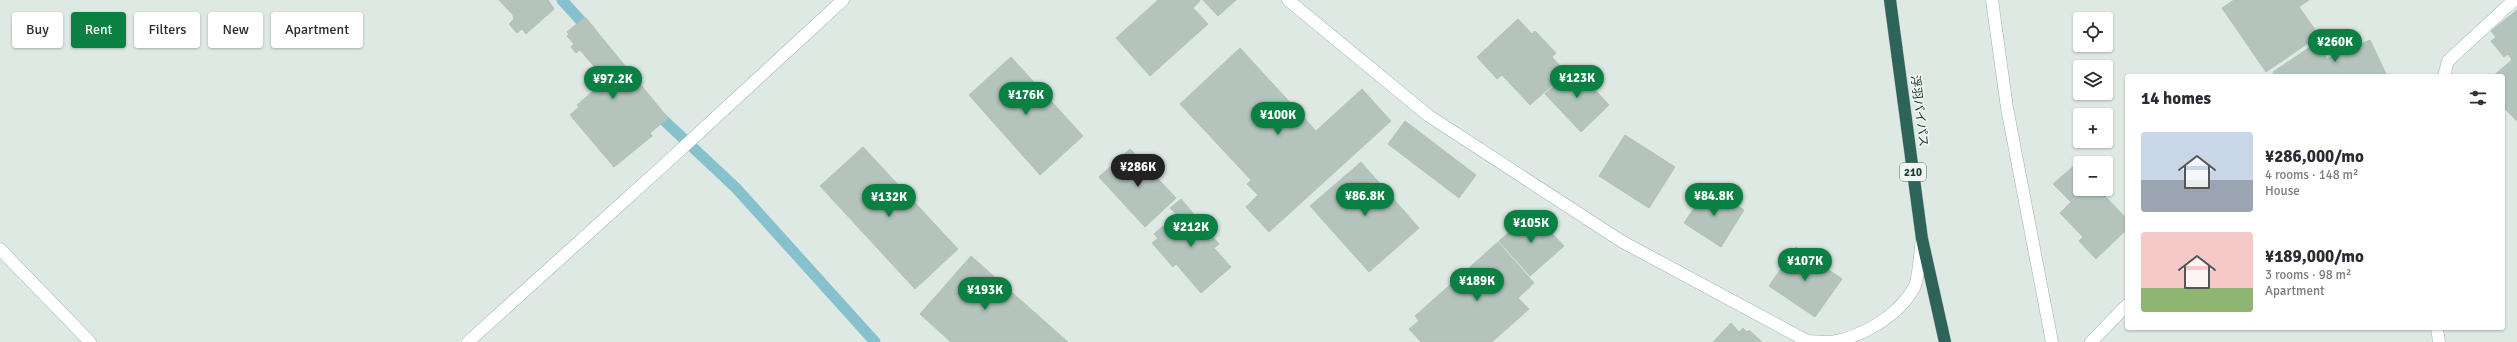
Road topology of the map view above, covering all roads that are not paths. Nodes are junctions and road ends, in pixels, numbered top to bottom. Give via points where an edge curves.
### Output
1 (842, 0) edge
2 (1288, 0) edge
3 (1890, 0) edge
4 (1992, 0) edge
5 (2514, 0) edge
6 (2445, 74) edge
7 (1922, 239) junction
8 (0, 249) edge
9 (2125, 307) edge
10 (2437, 330) edge
11 (1808, 341) edge
12 (90, 342) edge
13 (468, 342) edge
14 (1830, 342) edge
15 (1945, 342) edge
16 (2052, 342) edge
17 (2091, 342) edge
18 (2440, 342) edge

1 - 13 street
2 - 11 street via 1442,125 1621,241
3 - 7 highway, 浮羽バイパス / 210
4 - 16 street via 2006,108
5 - 6 street via 2448,61
7 - 14 street via 1914,287 1900,305 1868,329
7 - 15 highway, 浮羽バイパス / 210
8 - 12 street
9 - 17 street
10 - 18 street
11 - 14 street

